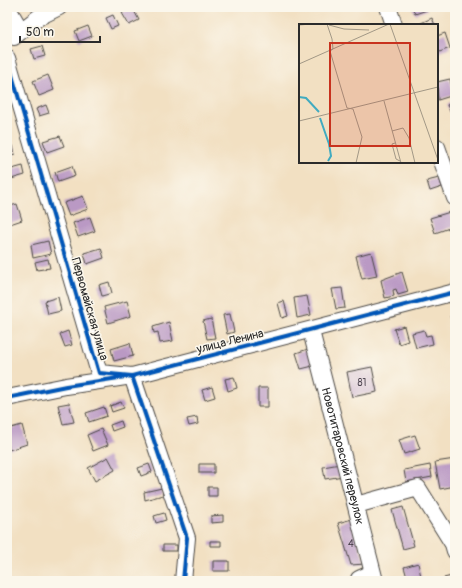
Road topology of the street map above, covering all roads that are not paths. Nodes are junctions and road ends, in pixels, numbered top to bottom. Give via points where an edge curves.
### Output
1 (10, 7) edge
2 (59, 7) edge
3 (388, 7) edge
4 (394, 24) edge
5 (14, 34) edge
6 (7, 44) edge
7 (7, 58) edge
8 (438, 150) edge
9 (455, 198) edge
10 (455, 292) edge
11 (311, 331) junction
12 (132, 376) junction
13 (7, 398) edge
14 (356, 505) junction
15 (455, 551) edge
16 (369, 578) edge
17 (183, 581) edge

1 - 5 street
2 - 5 street
3 - 4 street
5 - 6 street
7 - 12 street, Первомайская улица via 99,373
8 - 9 street
10 - 11 street, улица Ленина
11 - 12 street, улица Ленина
11 - 14 street, Новотитаровский переулок
12 - 13 street, улица Ленина
12 - 17 street via 186,538
14 - 15 street via 418,488
14 - 16 street, Новотитаровский переулок

